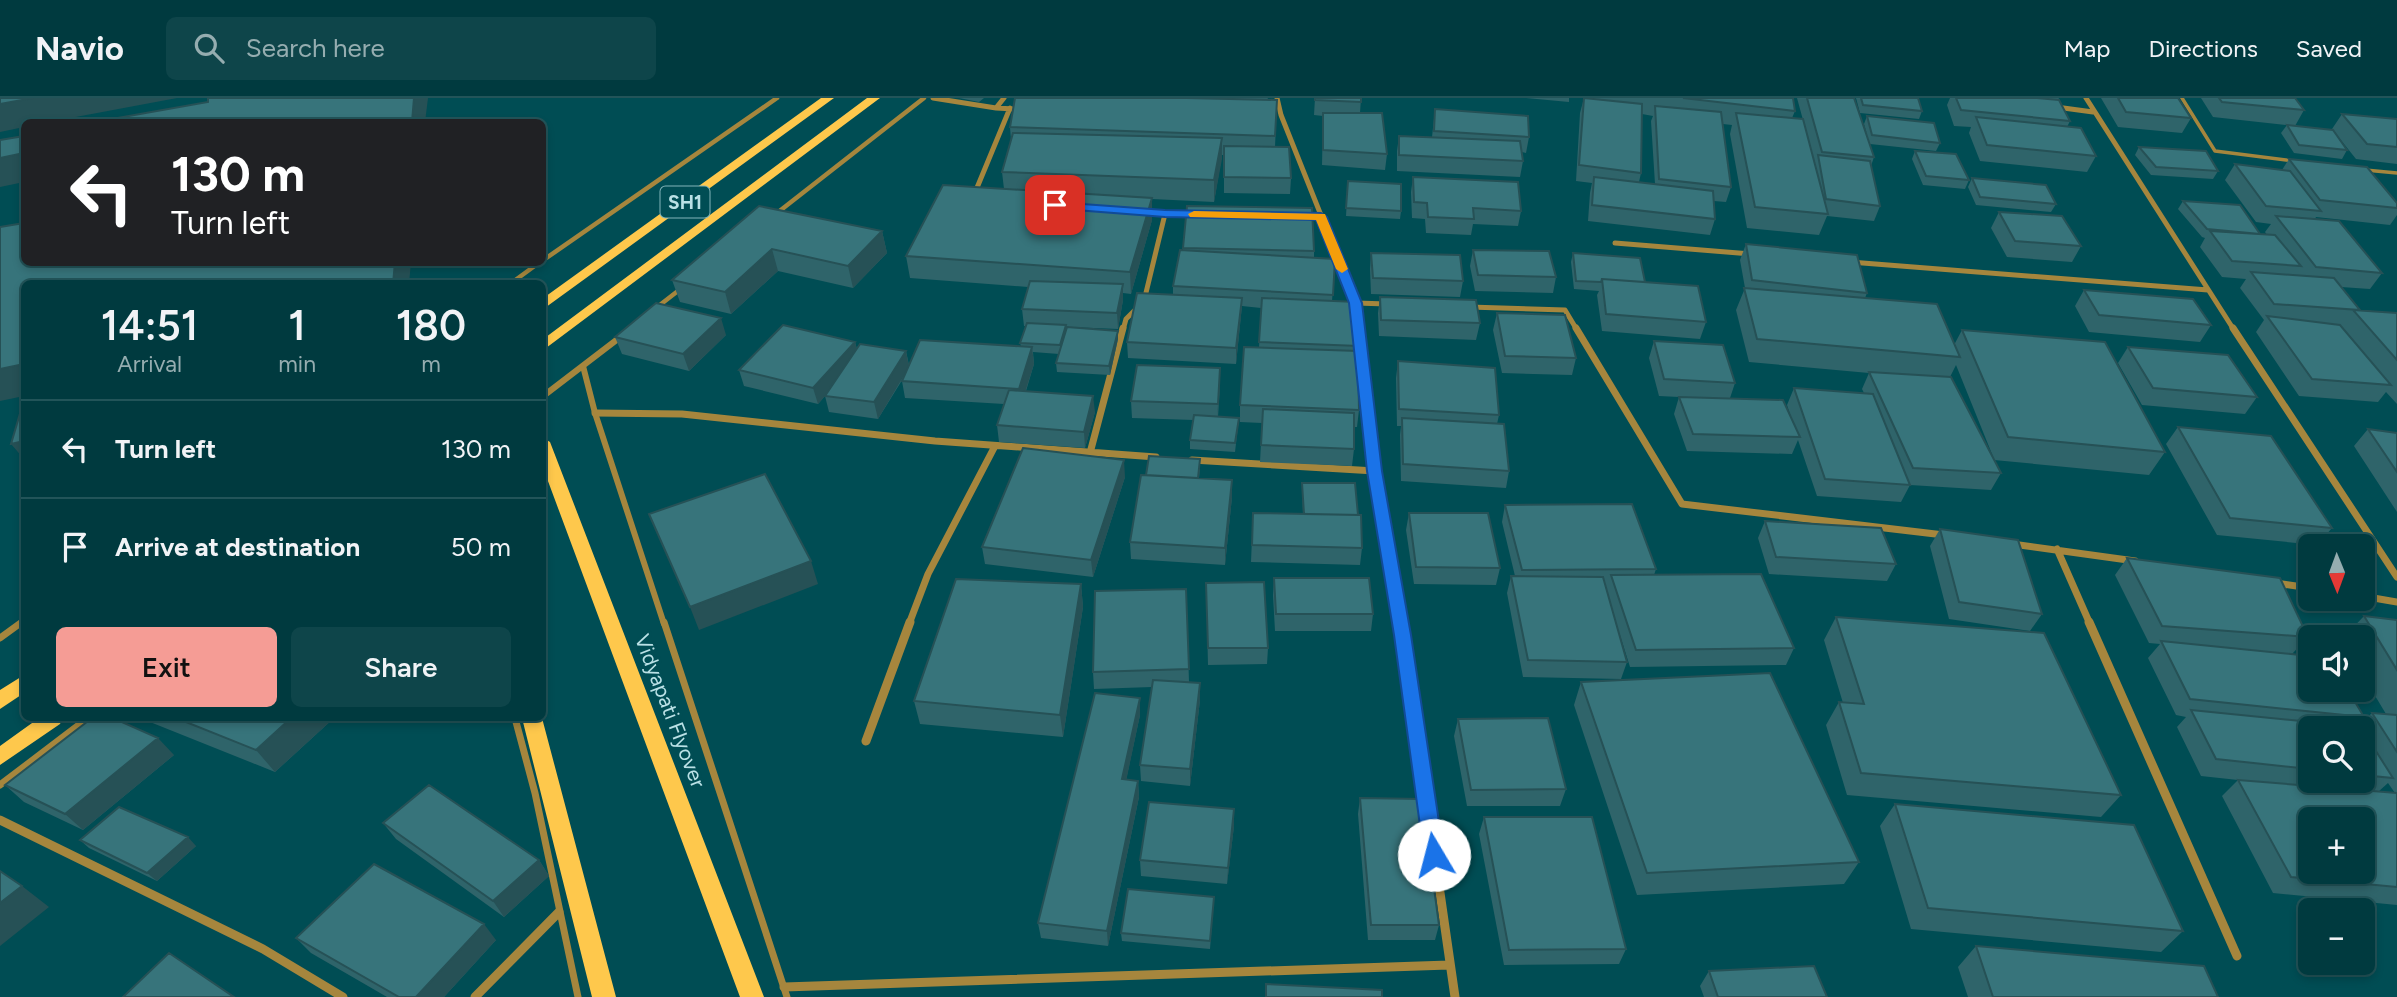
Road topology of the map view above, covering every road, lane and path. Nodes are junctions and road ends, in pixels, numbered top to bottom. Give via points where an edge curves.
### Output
1 (777, 98) edge
2 (828, 98) edge
3 (874, 98) edge
4 (924, 98) edge
5 (933, 98) edge
6 (1004, 98) edge
7 (1278, 98) edge
8 (2086, 98) edge
9 (2182, 98) edge
10 (2043, 106) edge
11 (996, 108) junction
12 (1010, 108) junction
13 (1024, 109) edge
14 (2093, 112) junction
15 (1267, 115) edge
16 (1281, 115) junction
17 (2297, 161) edge
18 (2397, 173) edge
19 (2373, 180) edge
20 (986, 200) edge
21 (1137, 212) edge
22 (1165, 214) junction
23 (1204, 215) edge
24 (772, 217) edge
25 (1308, 217) edge
26 (1321, 217) junction
27 (1615, 243) dead end
28 (1753, 254) edge
29 (546, 259) edge
30 (1836, 261) edge
31 (535, 266) edge
32 (516, 280) edge
33 (685, 285) edge
34 (2208, 290) junction
35 (546, 303) edge
36 (1356, 303) junction
37 (1398, 305) edge
38 (1453, 307) edge
39 (653, 311) edge
40 (631, 328) edge
41 (546, 344) edge
42 (583, 366) junction
43 (546, 394) edge
44 (595, 413) junction
45 (995, 446) junction
46 (1090, 453) junction
47 (546, 454) edge
48 (1167, 458) edge
49 (1180, 459) edge
50 (1375, 471) junction
51 (1959, 537) edge
52 (2001, 542) edge
53 (2057, 549) junction
54 (2150, 563) edge
55 (2397, 577) edge
56 (2270, 582) edge
57 (2298, 586) edge
58 (2375, 598) edge
59 (2397, 601) edge
60 (21, 623) edge
61 (0, 638) edge
62 (21, 685) edge
63 (0, 701) edge
64 (49, 721) edge
65 (84, 721) edge
66 (516, 721) edge
67 (533, 721) edge
68 (866, 741) dead end
69 (0, 757) edge
70 (0, 785) edge
71 (0, 820) edge
72 (559, 912) junction
73 (2237, 956) dead end
74 (1449, 965) junction
75 (786, 992) edge
76 (343, 997) edge
77 (475, 997) edge
78 (578, 997) edge
79 (604, 997) edge
80 (752, 997) edge
81 (1455, 997) edge

1 - 29 street
2 - 35 main road, SH1
3 - 41 main road
4 - 24 street
5 - 11 street
6 - 11 street
7 - 16 street
8 - 14 street
9 - 17 lane via 2215,150
10 - 14 street
11 - 12 street
12 - 13 street
12 - 20 street via 972,199
14 - 34 street
15 - 16 street
16 - 26 street
18 - 19 lane via 2364,170
21 - 22 street
22 - 23 street
22 - 46 street via 1144,301 1126,319
25 - 26 street
26 - 36 street
27 - 28 street
30 - 34 street
31 - 32 street
33 - 39 street
34 - 55 street
36 - 37 street
36 - 50 street
38 - 51 street via 1565,310 1682,504
40 - 42 street
42 - 43 street
42 - 44 street
44 - 45 street via 682,414
44 - 75 street
45 - 46 street
45 - 68 street via 928,574
46 - 48 street
47 - 80 main road, Vidyapati Flyover
49 - 50 street
50 - 74 street
52 - 53 street
53 - 54 street
53 - 73 street
56 - 57 street
58 - 59 street
60 - 61 street
62 - 63 main road
64 - 69 main road
65 - 70 street
66 - 72 street
67 - 79 main road
71 - 76 street via 264,949
72 - 77 street
72 - 78 street
74 - 75 street
74 - 81 street

